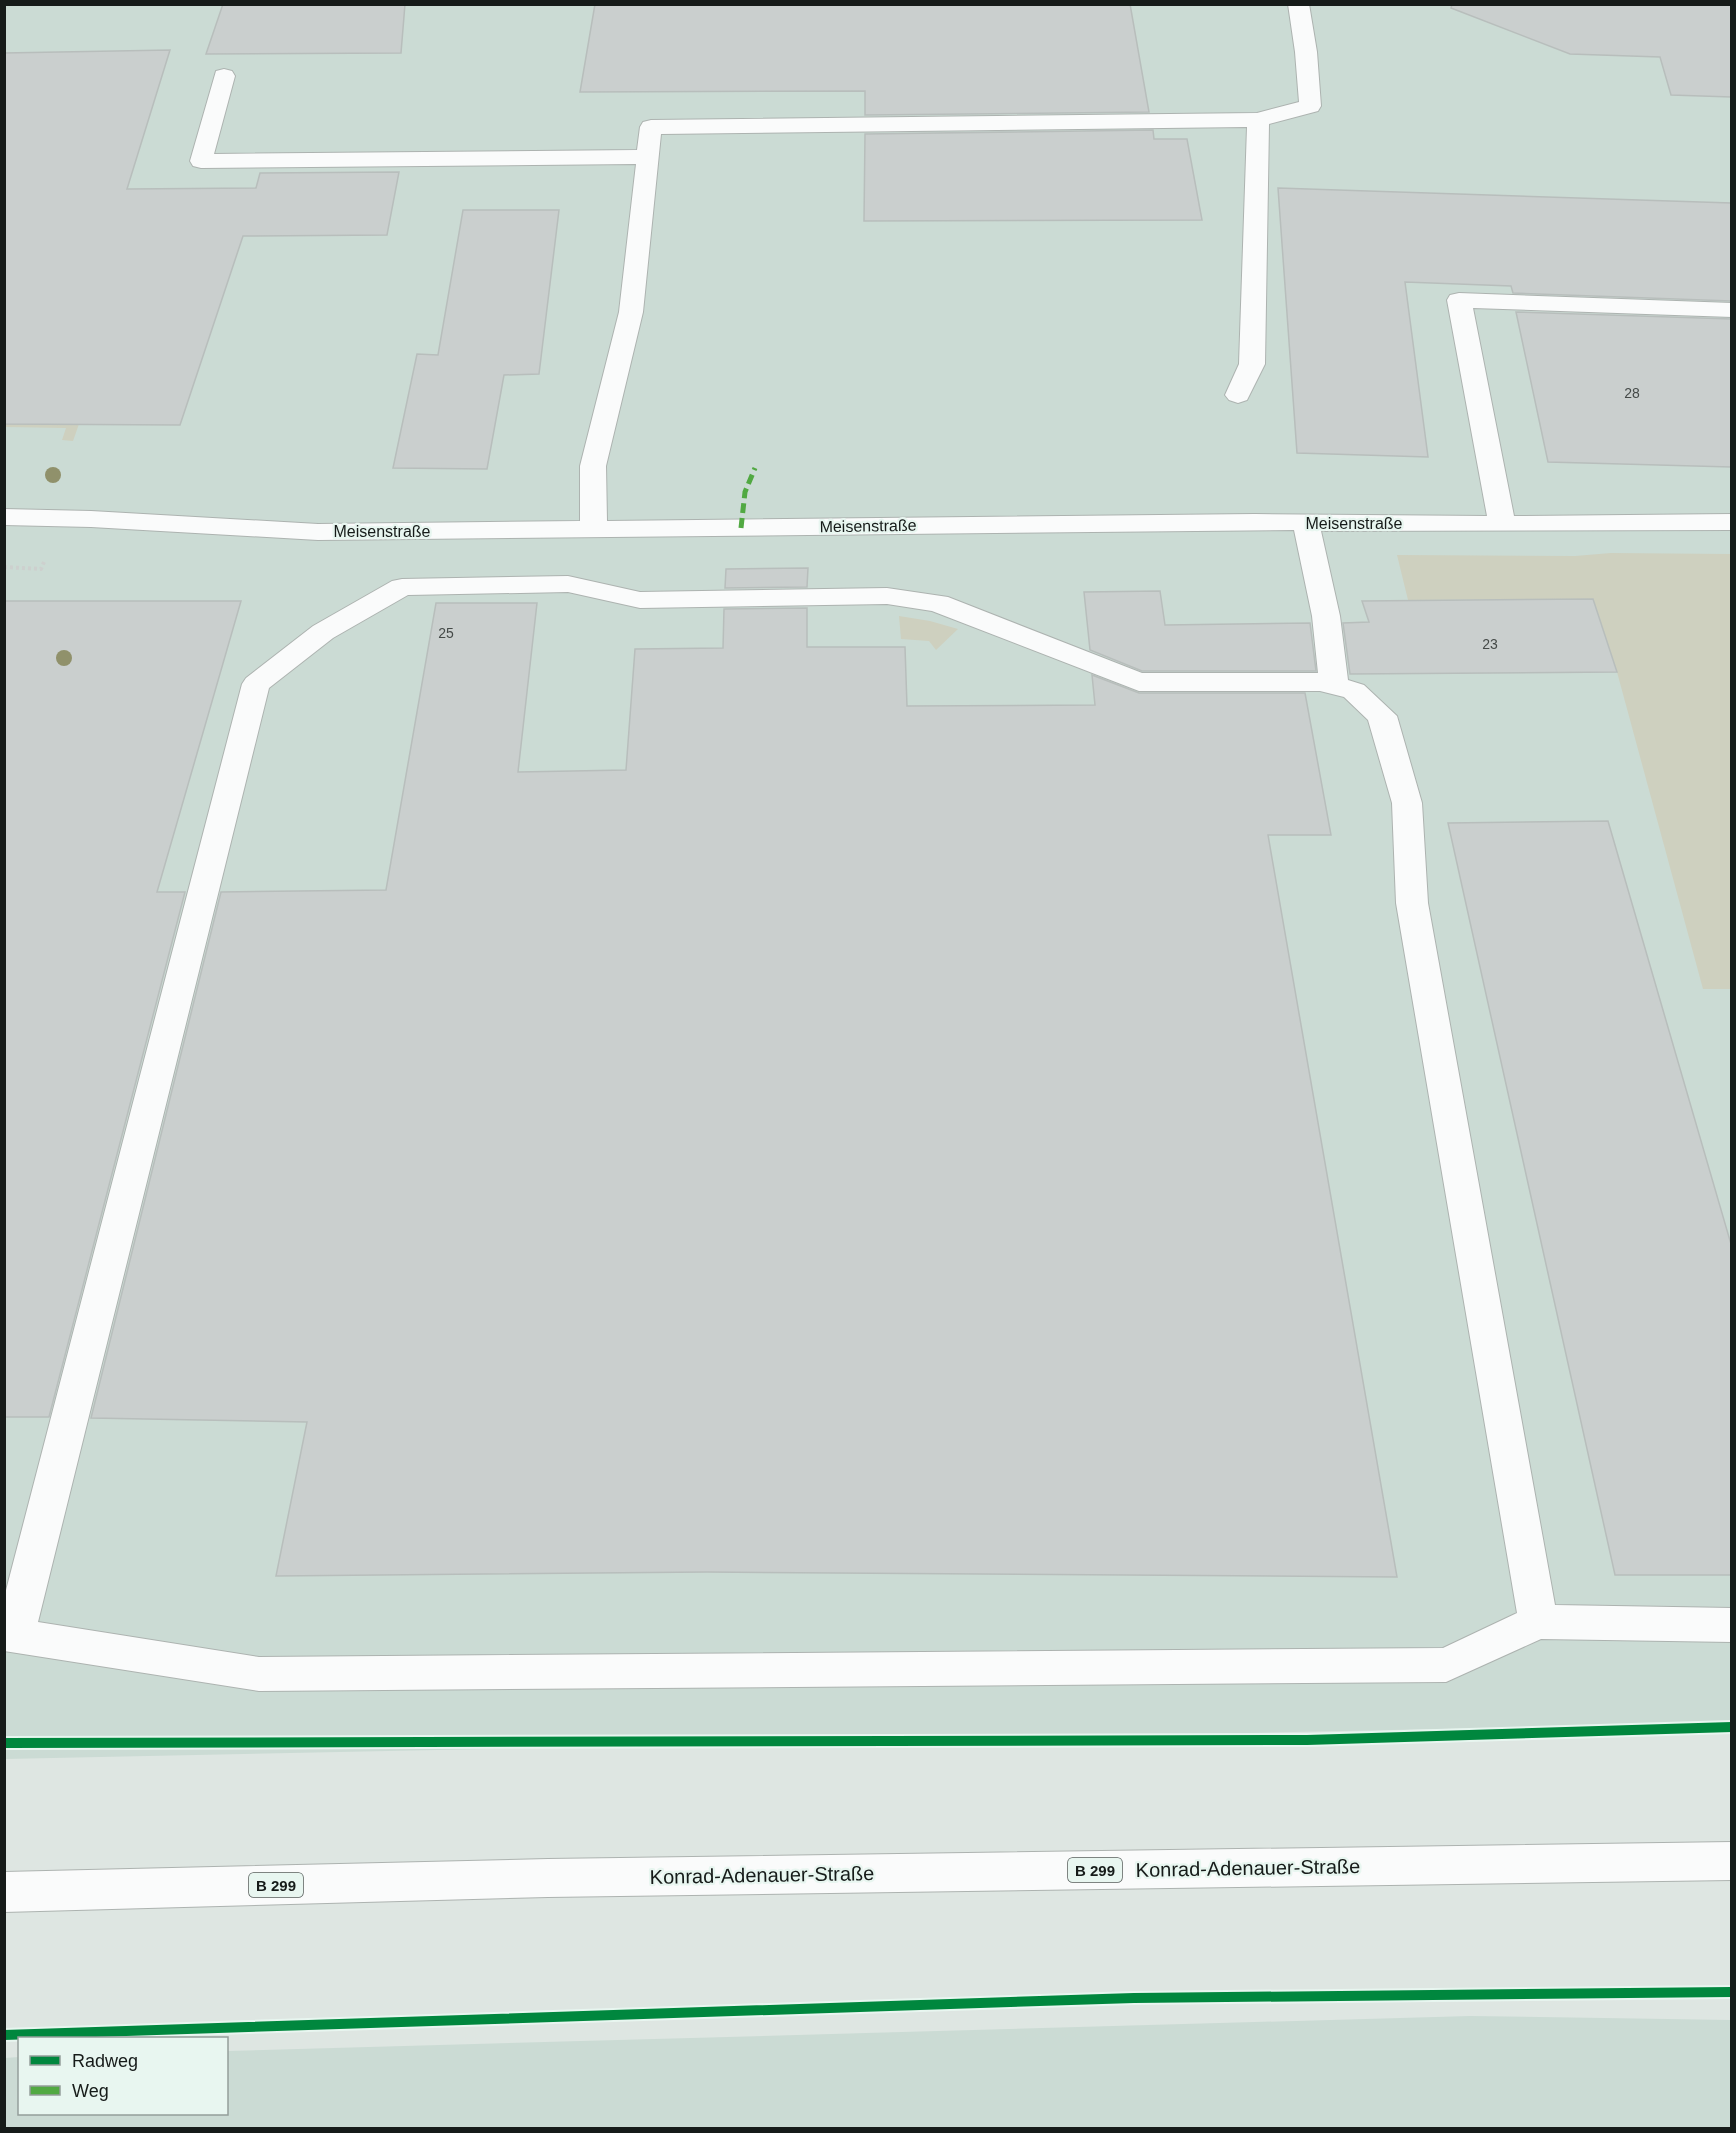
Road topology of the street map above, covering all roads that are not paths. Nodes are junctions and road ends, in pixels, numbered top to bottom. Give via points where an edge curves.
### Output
1 (1298, 4) edge
2 (224, 76) dead end
3 (1258, 120) junction
4 (647, 157) junction
5 (1731, 310) edge
6 (1238, 395) dead end
7 (4, 517) edge
8 (1306, 522) junction
9 (1731, 522) edge
10 (1502, 524) junction
11 (594, 530) junction
12 (1334, 686) junction
13 (1538, 1622) junction
14 (1731, 1625) edge
15 (10, 1634) edge
16 (1731, 1861) edge
17 (4, 1892) edge

1 - 3 street via 1310,106
2 - 4 street via 201,161
3 - 4 street via 651,127
3 - 6 street via 1252,363
4 - 11 street via 631,312 593,466
5 - 10 street via 1459,300
7 - 11 street, Meisenstraße via 318,532
8 - 10 street, Meisenstraße
8 - 11 street, Meisenstraße
8 - 12 street via 1326,616
9 - 10 street, Meisenstraße
12 - 13 street via 1354,692 1382,716 1407,803 1412,903
12 - 15 street via 1320,682 1139,682 938,603 887,596 640,600 568,584 402,587 323,632 256,684
13 - 14 street
13 - 15 street via 1446,1665 259,1674
16 - 17 street, Konrad-Adenauer-Straße / B 299 via 548,1878

